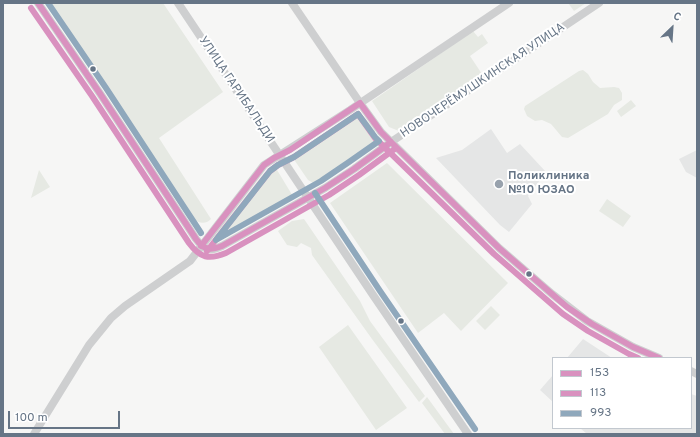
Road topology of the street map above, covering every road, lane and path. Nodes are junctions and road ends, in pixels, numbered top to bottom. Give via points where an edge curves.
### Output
1 (38, 3) edge
2 (178, 3) edge
3 (292, 3) edge
4 (509, 3) edge
5 (599, 3) edge
6 (360, 103) junction
7 (391, 142) junction
8 (280, 155) junction
9 (308, 197) junction
10 (201, 246) junction
11 (657, 357) edge
12 (34, 434) edge
13 (468, 434) edge

1 - 10 street
2 - 8 street, УЛИЦА ГАРИБАЛЬДИ
3 - 6 street
4 - 6 street
5 - 7 street, НОВОЧЕРЁМУШКИНСКАЯ УЛИЦА
6 - 7 street
6 - 8 street
7 - 9 street, НОВОЧЕРЁМУШКИНСКАЯ УЛИЦА via 354,169
7 - 11 street via 499,248 568,307 605,332
8 - 9 street, УЛИЦА ГАРИБАЛЬДИ
8 - 10 street via 260,170
9 - 10 street, НОВОЧЕРЁМУШКИНСКАЯ УЛИЦА via 218,248 205,249
9 - 13 street, УЛИЦА ГАРИБАЛЬДИ
10 - 12 street via 190,261 111,318 89,345

